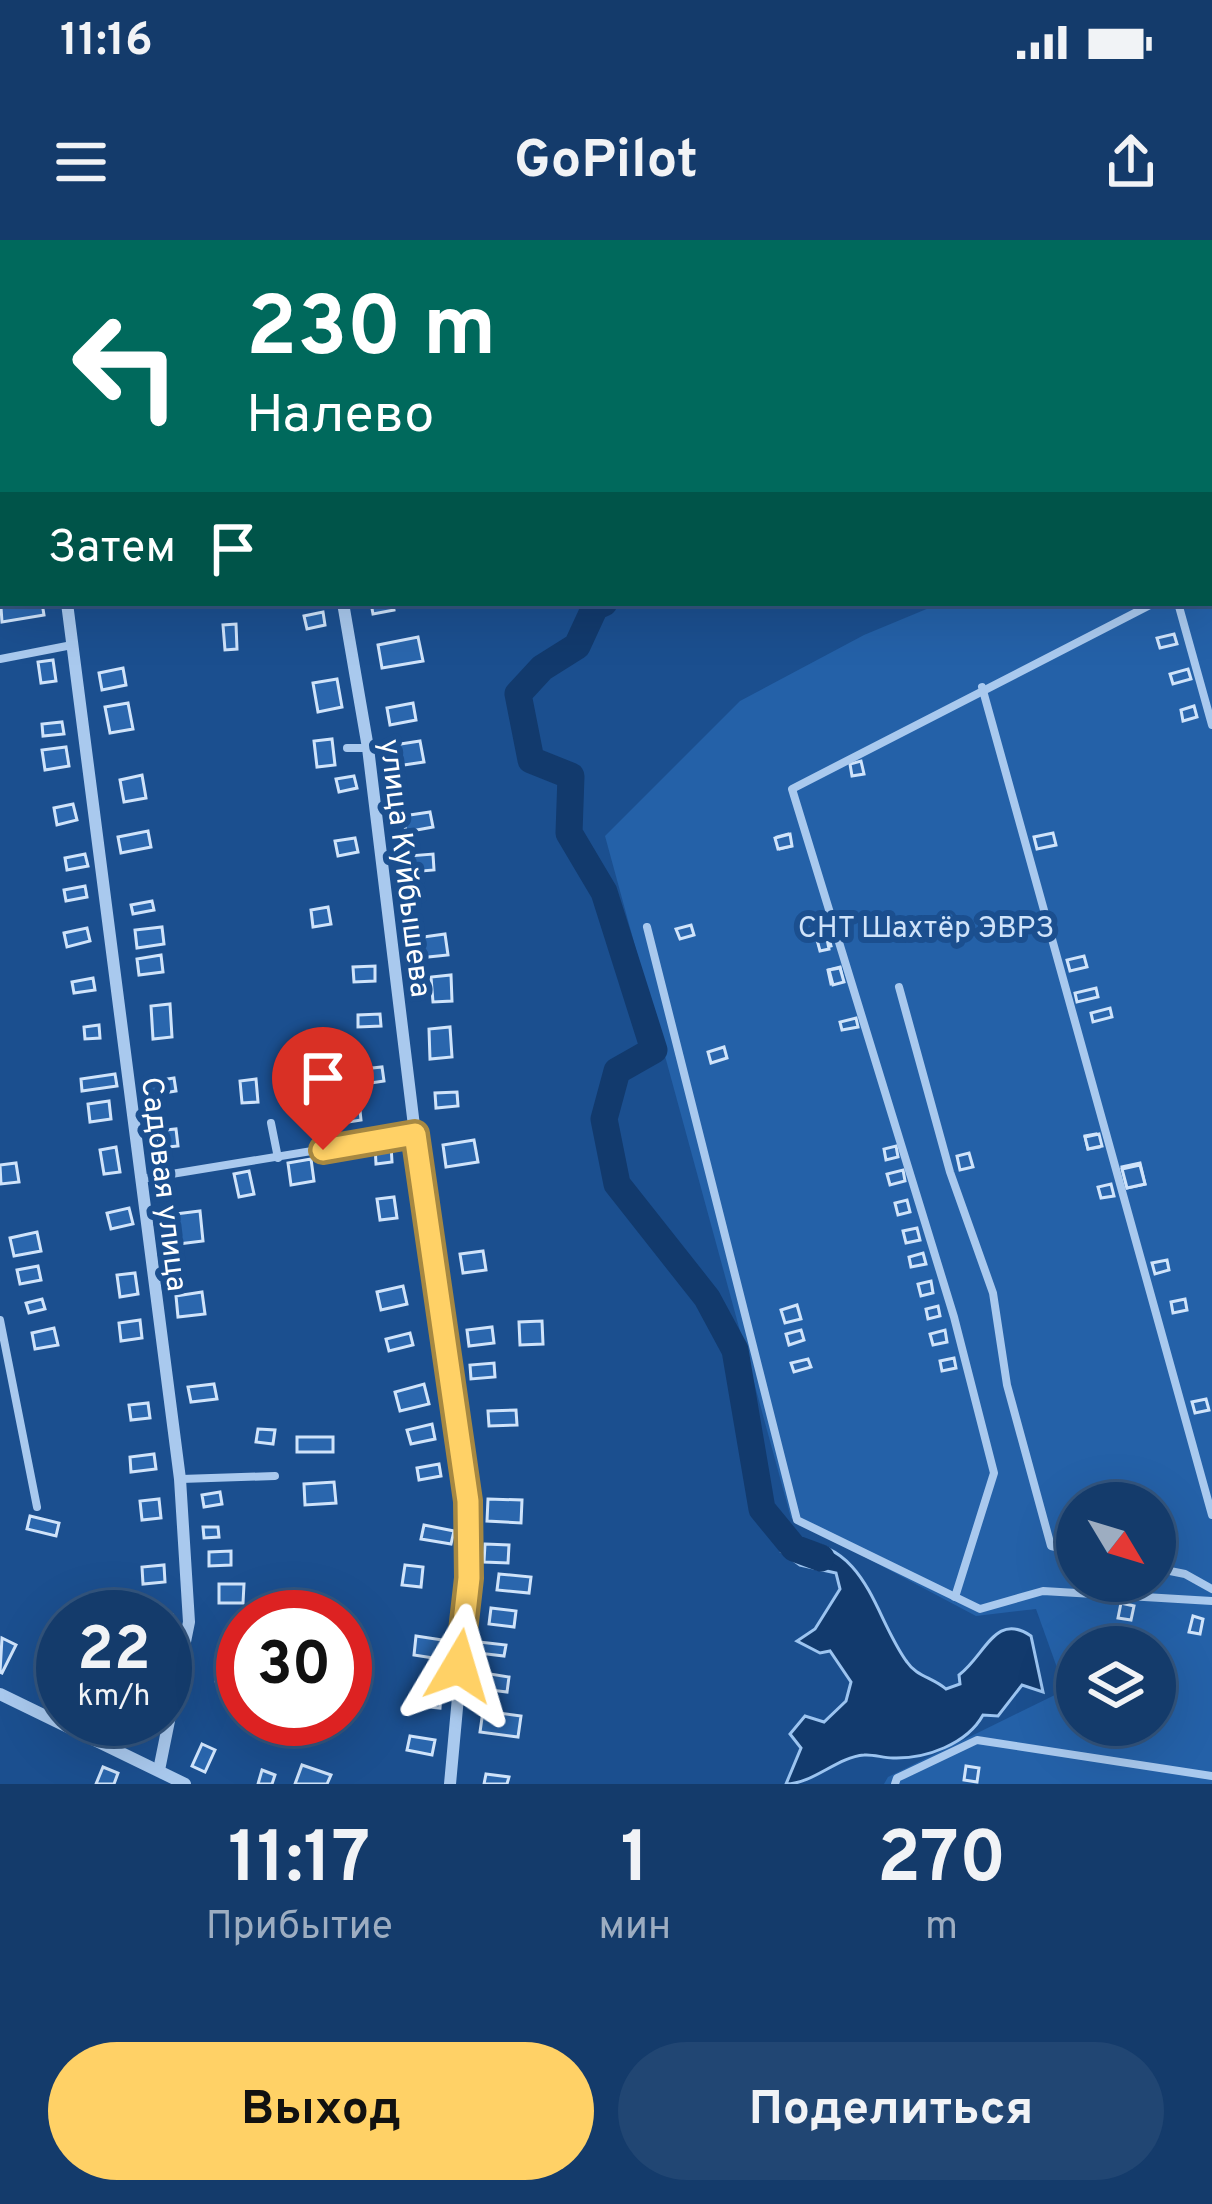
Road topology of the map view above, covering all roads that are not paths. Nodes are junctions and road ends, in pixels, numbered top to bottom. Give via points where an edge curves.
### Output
1 (67, 606) edge
2 (344, 606) edge
3 (1148, 606) edge
4 (1179, 606) edge
5 (73, 646) junction
6 (0, 658) edge
7 (982, 687) junction
8 (1212, 725) edge
9 (347, 748) dead end
10 (368, 748) junction
11 (388, 748) dead end
12 (647, 927) dead end
13 (899, 987) dead end
14 (271, 1123) dead end
15 (415, 1134) junction
16 (278, 1158) junction
17 (140, 1179) junction
18 (0, 1320) edge
19 (275, 1475) dead end
20 (180, 1479) junction
21 (37, 1508) dead end
22 (1212, 1515) edge
23 (1056, 1547) edge
24 (1176, 1572) edge
25 (1212, 1589) edge
26 (955, 1597) junction
27 (1212, 1601) edge
28 (0, 1694) edge
29 (159, 1769) junction
30 (1212, 1776) edge
31 (185, 1784) edge
32 (450, 1784) edge
33 (895, 1784) edge

1 - 5 street, Садовая улица
2 - 10 street, улица Куйбышева
3 - 7 lane
4 - 8 lane
5 - 6 lane
5 - 17 street, Садовая улица
7 - 22 lane
7 - 26 lane via 792,789 994,1473
9 - 10 lane
10 - 11 lane
10 - 15 street, улица Куйбышева
12 - 26 lane via 797,1520
13 - 23 lane via 993,1294 1007,1385
14 - 16 lane
15 - 16 lane
15 - 32 street, улица Куйбышева via 468,1501
16 - 17 lane
17 - 20 street, Садовая улица
18 - 21 lane
19 - 20 lane
20 - 29 street, Садовая улица via 189,1622
24 - 25 lane
26 - 27 lane via 980,1609 1043,1592
28 - 29 street
29 - 31 street
30 - 33 lane via 976,1740

